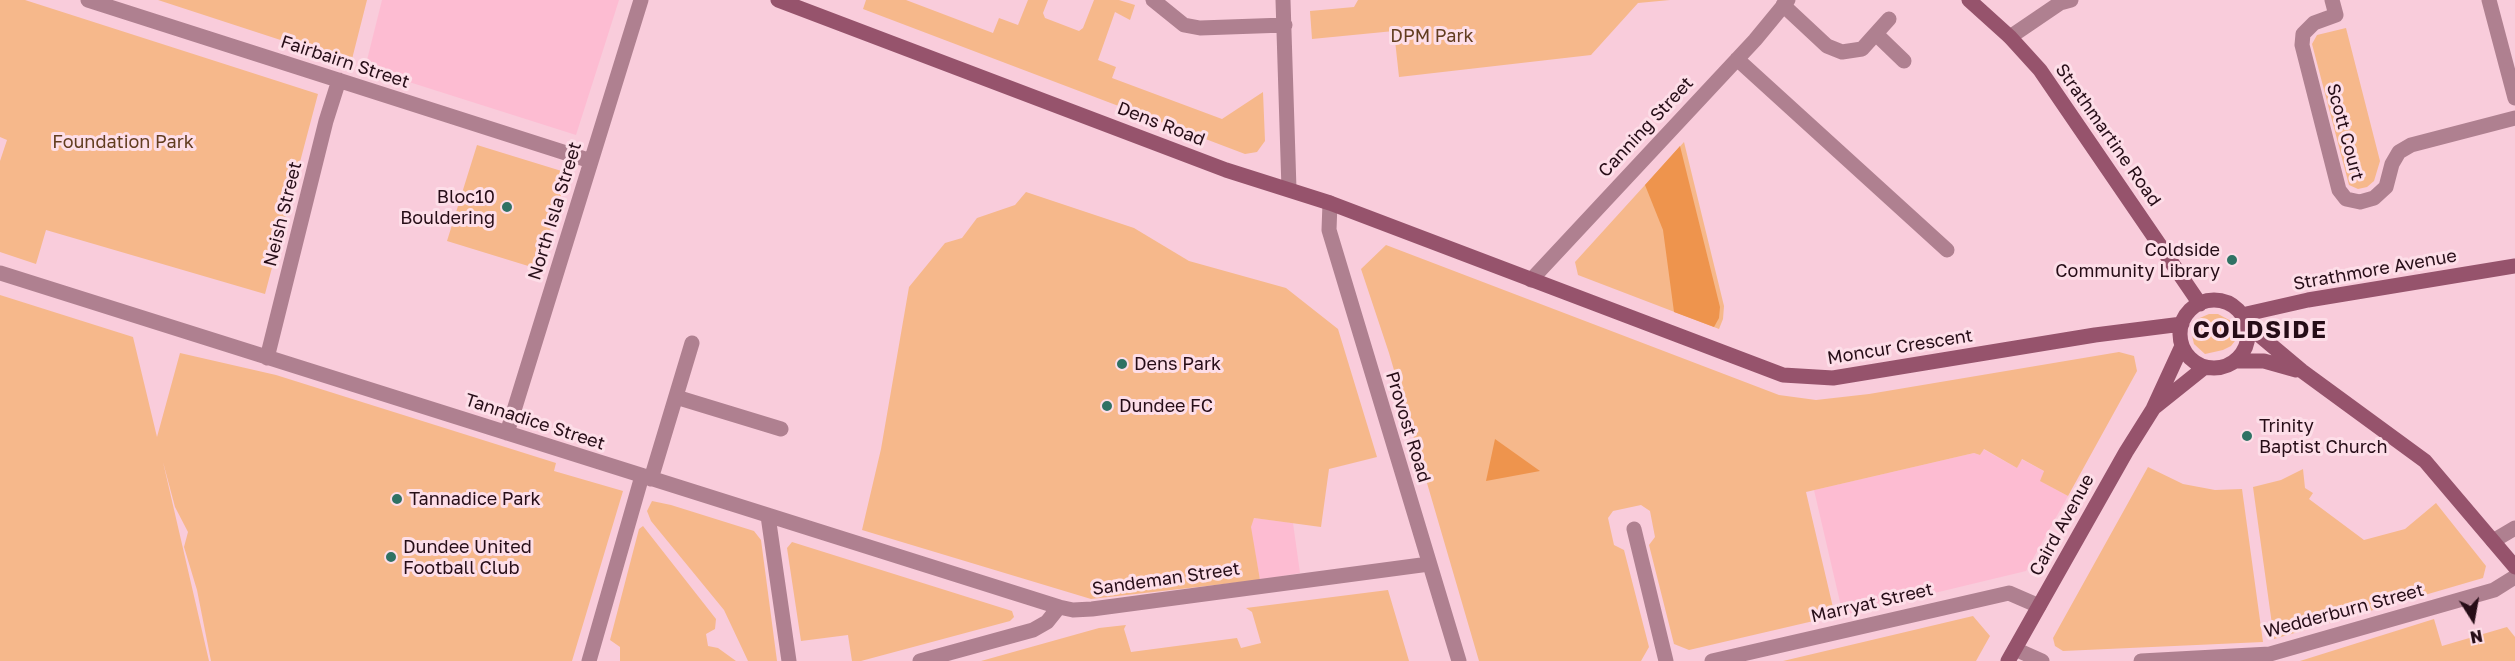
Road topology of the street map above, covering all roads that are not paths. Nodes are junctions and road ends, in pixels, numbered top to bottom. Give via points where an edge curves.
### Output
1 (88, 0) edge
2 (640, 0) edge
3 (778, 0) edge
4 (1154, 0) edge
5 (1283, 0) edge
6 (1970, 0) edge
7 (2071, 0) edge
8 (2332, 0) edge
9 (2488, 0) edge
10 (1786, 2) edge
11 (1889, 18) dead end
12 (1285, 25) junction
13 (1876, 34) junction
14 (2010, 37) junction
15 (1737, 59) junction
16 (1904, 61) dead end
17 (339, 80) junction
18 (2515, 98) edge
19 (2515, 118) edge
20 (591, 161) junction
21 (1289, 189) junction
22 (1330, 203) junction
23 (1947, 250) dead end
24 (2515, 266) edge
25 (0, 273) edge
26 (1531, 280) junction
27 (2200, 303) junction
28 (2244, 319) junction
29 (2182, 324) junction
30 (692, 343) dead end
31 (2182, 346) junction
32 (267, 357) junction
33 (2235, 361) junction
34 (2205, 367) junction
35 (2302, 371) junction
36 (676, 397) junction
37 (2153, 409) junction
38 (781, 429) dead end
39 (507, 433) junction
40 (646, 478) junction
41 (768, 516) junction
42 (2515, 528) edge
43 (1634, 529) dead end
44 (2493, 541) junction
45 (1429, 564) junction
46 (2515, 567) edge
47 (2515, 577) edge
48 (2039, 606) junction
49 (1059, 607) junction
50 (2011, 655) edge
51 (2271, 657) edge
52 (589, 661) edge
53 (789, 661) edge
54 (920, 661) edge
55 (1459, 661) edge
56 (1665, 661) edge
57 (1712, 661) edge
58 (2042, 661) edge
59 (2141, 661) edge

1 - 17 street, Fairbairn Street
2 - 20 street, North Isla Street
3 - 21 main road, Dens Road via 1226,170
4 - 12 street via 1184,25
5 - 12 street
6 - 14 main road, Strathmartine Road
7 - 14 street via 2060,3
8 - 19 street, Scott Court via 2336,15 2314,23 2303,34 2302,45 2339,190 2346,198 2360,202 2374,198 2386,187 2399,152 2411,145
9 - 18 street
10 - 13 street via 1827,46 1842,52 1862,49
10 - 15 street, Canning Street
11 - 13 street
12 - 21 street
13 - 16 street
14 - 27 main road, Strathmartine Road via 2040,70
15 - 23 street
15 - 26 street, Canning Street
17 - 20 street, Fairbairn Street
17 - 32 street, Neish Street
20 - 39 street, North Isla Street
21 - 22 main road, Dens Road
22 - 26 main road, Dens Road
22 - 45 street, Provost Road via 1329,230
24 - 28 main road, Strathmore Avenue via 2308,300
25 - 32 street, Tannadice Street
26 - 29 main road, Moncur Crescent via 1798,378 1833,378
27 - 28 main road via 2223,302 2233,306
27 - 29 main road
28 - 33 main road via 2246,345
28 - 35 main road
29 - 31 main road
30 - 36 street
31 - 34 main road via 2187,355
31 - 37 main road, Caird Avenue
32 - 39 street, Tannadice Street
33 - 34 main road
33 - 35 main road via 2264,361
34 - 37 main road, Caird Avenue
35 - 44 main road via 2425,461
36 - 38 street
36 - 40 street
37 - 48 main road, Caird Avenue
39 - 40 street, Tannadice Street
40 - 41 street, Tannadice Street
40 - 52 street
41 - 49 street, Tannadice Street
41 - 53 street
42 - 44 street
43 - 56 street
44 - 46 main road
45 - 49 street, Sandeman Street via 1092,609
45 - 55 street, Provost Road
47 - 51 street, Wedderburn Street via 2494,590
48 - 50 main road, Caird Avenue
48 - 57 street, Marryat Street via 2009,593
49 - 54 street via 1047,622 1033,630
50 - 58 street
51 - 59 street, Wedderburn Street

